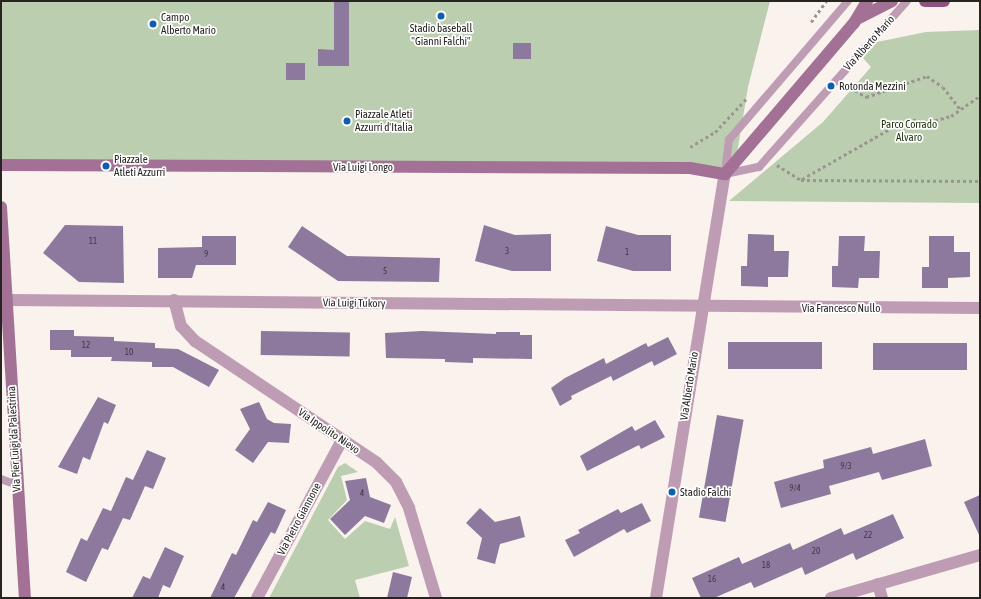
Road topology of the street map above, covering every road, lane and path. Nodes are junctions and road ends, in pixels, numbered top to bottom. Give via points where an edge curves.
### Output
1 (848, 1) edge
2 (867, 1) edge
3 (892, 1) edge
4 (907, 1) edge
5 (925, 1) edge
6 (944, 1) edge
7 (854, 23) junction
8 (850, 87) dead end
9 (980, 96) edge
10 (961, 110) junction
11 (725, 122) dead end
12 (690, 147) dead end
13 (772, 162) dead end
14 (1, 165) edge
15 (725, 174) junction
16 (801, 180) junction
17 (980, 181) edge
18 (1, 207) edge
19 (7, 300) junction
20 (174, 300) junction
21 (702, 308) junction
22 (980, 308) edge
23 (342, 440) junction
24 (1, 479) edge
25 (17, 485) junction
26 (980, 555) edge
27 (878, 584) junction
28 (25, 598) edge
29 (257, 598) edge
30 (436, 598) edge
31 (656, 598) edge
32 (831, 598) edge
33 (882, 598) edge

1 - 15 lane, Via Alberto Mario via 729,140
2 - 7 street, Via Alberto Mario
3 - 7 street, Via Alberto Mario via 868,11
4 - 15 lane, Via Alberto Mario via 759,167
5 - 6 main road
7 - 15 street, Via Alberto Mario
8 - 10 path via 866,98 928,76 943,87
9 - 10 path
10 - 16 path via 929,122 907,119
11 - 12 path via 706,139
13 - 16 path
14 - 15 street, Via Luigi Longo via 684,168
15 - 21 street, Via Alberto Mario
16 - 17 path
18 - 19 street, Via Pier Luigi da Palestrina
19 - 20 street, Via Luigi Tukory
19 - 25 street, Via Pier Luigi da Palestrina
20 - 21 street, Via Luigi Tukory
20 - 23 street, Via Ippolito Nievo via 181,326 195,341
21 - 22 street, Via Francesco Nullo
21 - 31 street, Via Alberto Mario
23 - 29 street, Via Pietro Giannone
23 - 30 street, Via Ippolito Nievo via 377,463 396,482 409,508
24 - 25 lane
25 - 28 street, Via Pier Luigi da Palestrina
26 - 27 street
27 - 32 street
27 - 33 street

